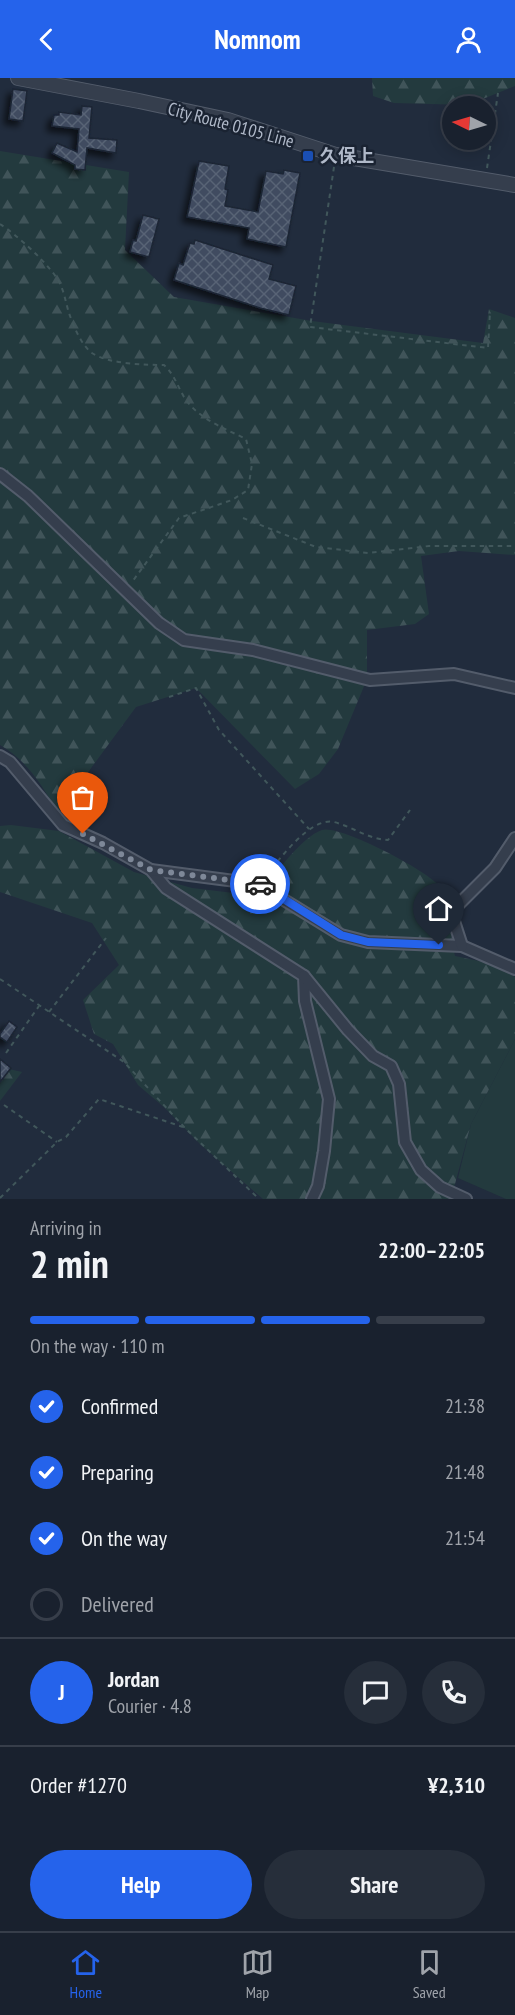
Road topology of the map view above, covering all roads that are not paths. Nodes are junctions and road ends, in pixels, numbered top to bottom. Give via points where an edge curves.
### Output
1 (18, 78) edge
2 (515, 185) edge
3 (0, 474) edge
4 (515, 688) edge
5 (0, 756) edge
6 (515, 838) edge
7 (151, 870) junction
8 (462, 946) junction
9 (515, 969) edge
10 (304, 976) junction
11 (312, 1199) edge
12 (466, 1199) edge

1 - 2 street, City Route 0105 Line via 228,120 336,155
3 - 4 street via 28,496 159,623 184,640 253,650 370,680 454,674
5 - 7 street via 10,762 63,825
6 - 8 street via 495,868 451,912
7 - 8 street via 258,884 341,935 368,942
7 - 10 street via 166,888
8 - 9 street
10 - 11 street via 305,1001 328,1099 324,1151
10 - 12 street via 373,1056 391,1066 399,1084 405,1142 420,1170 440,1187

